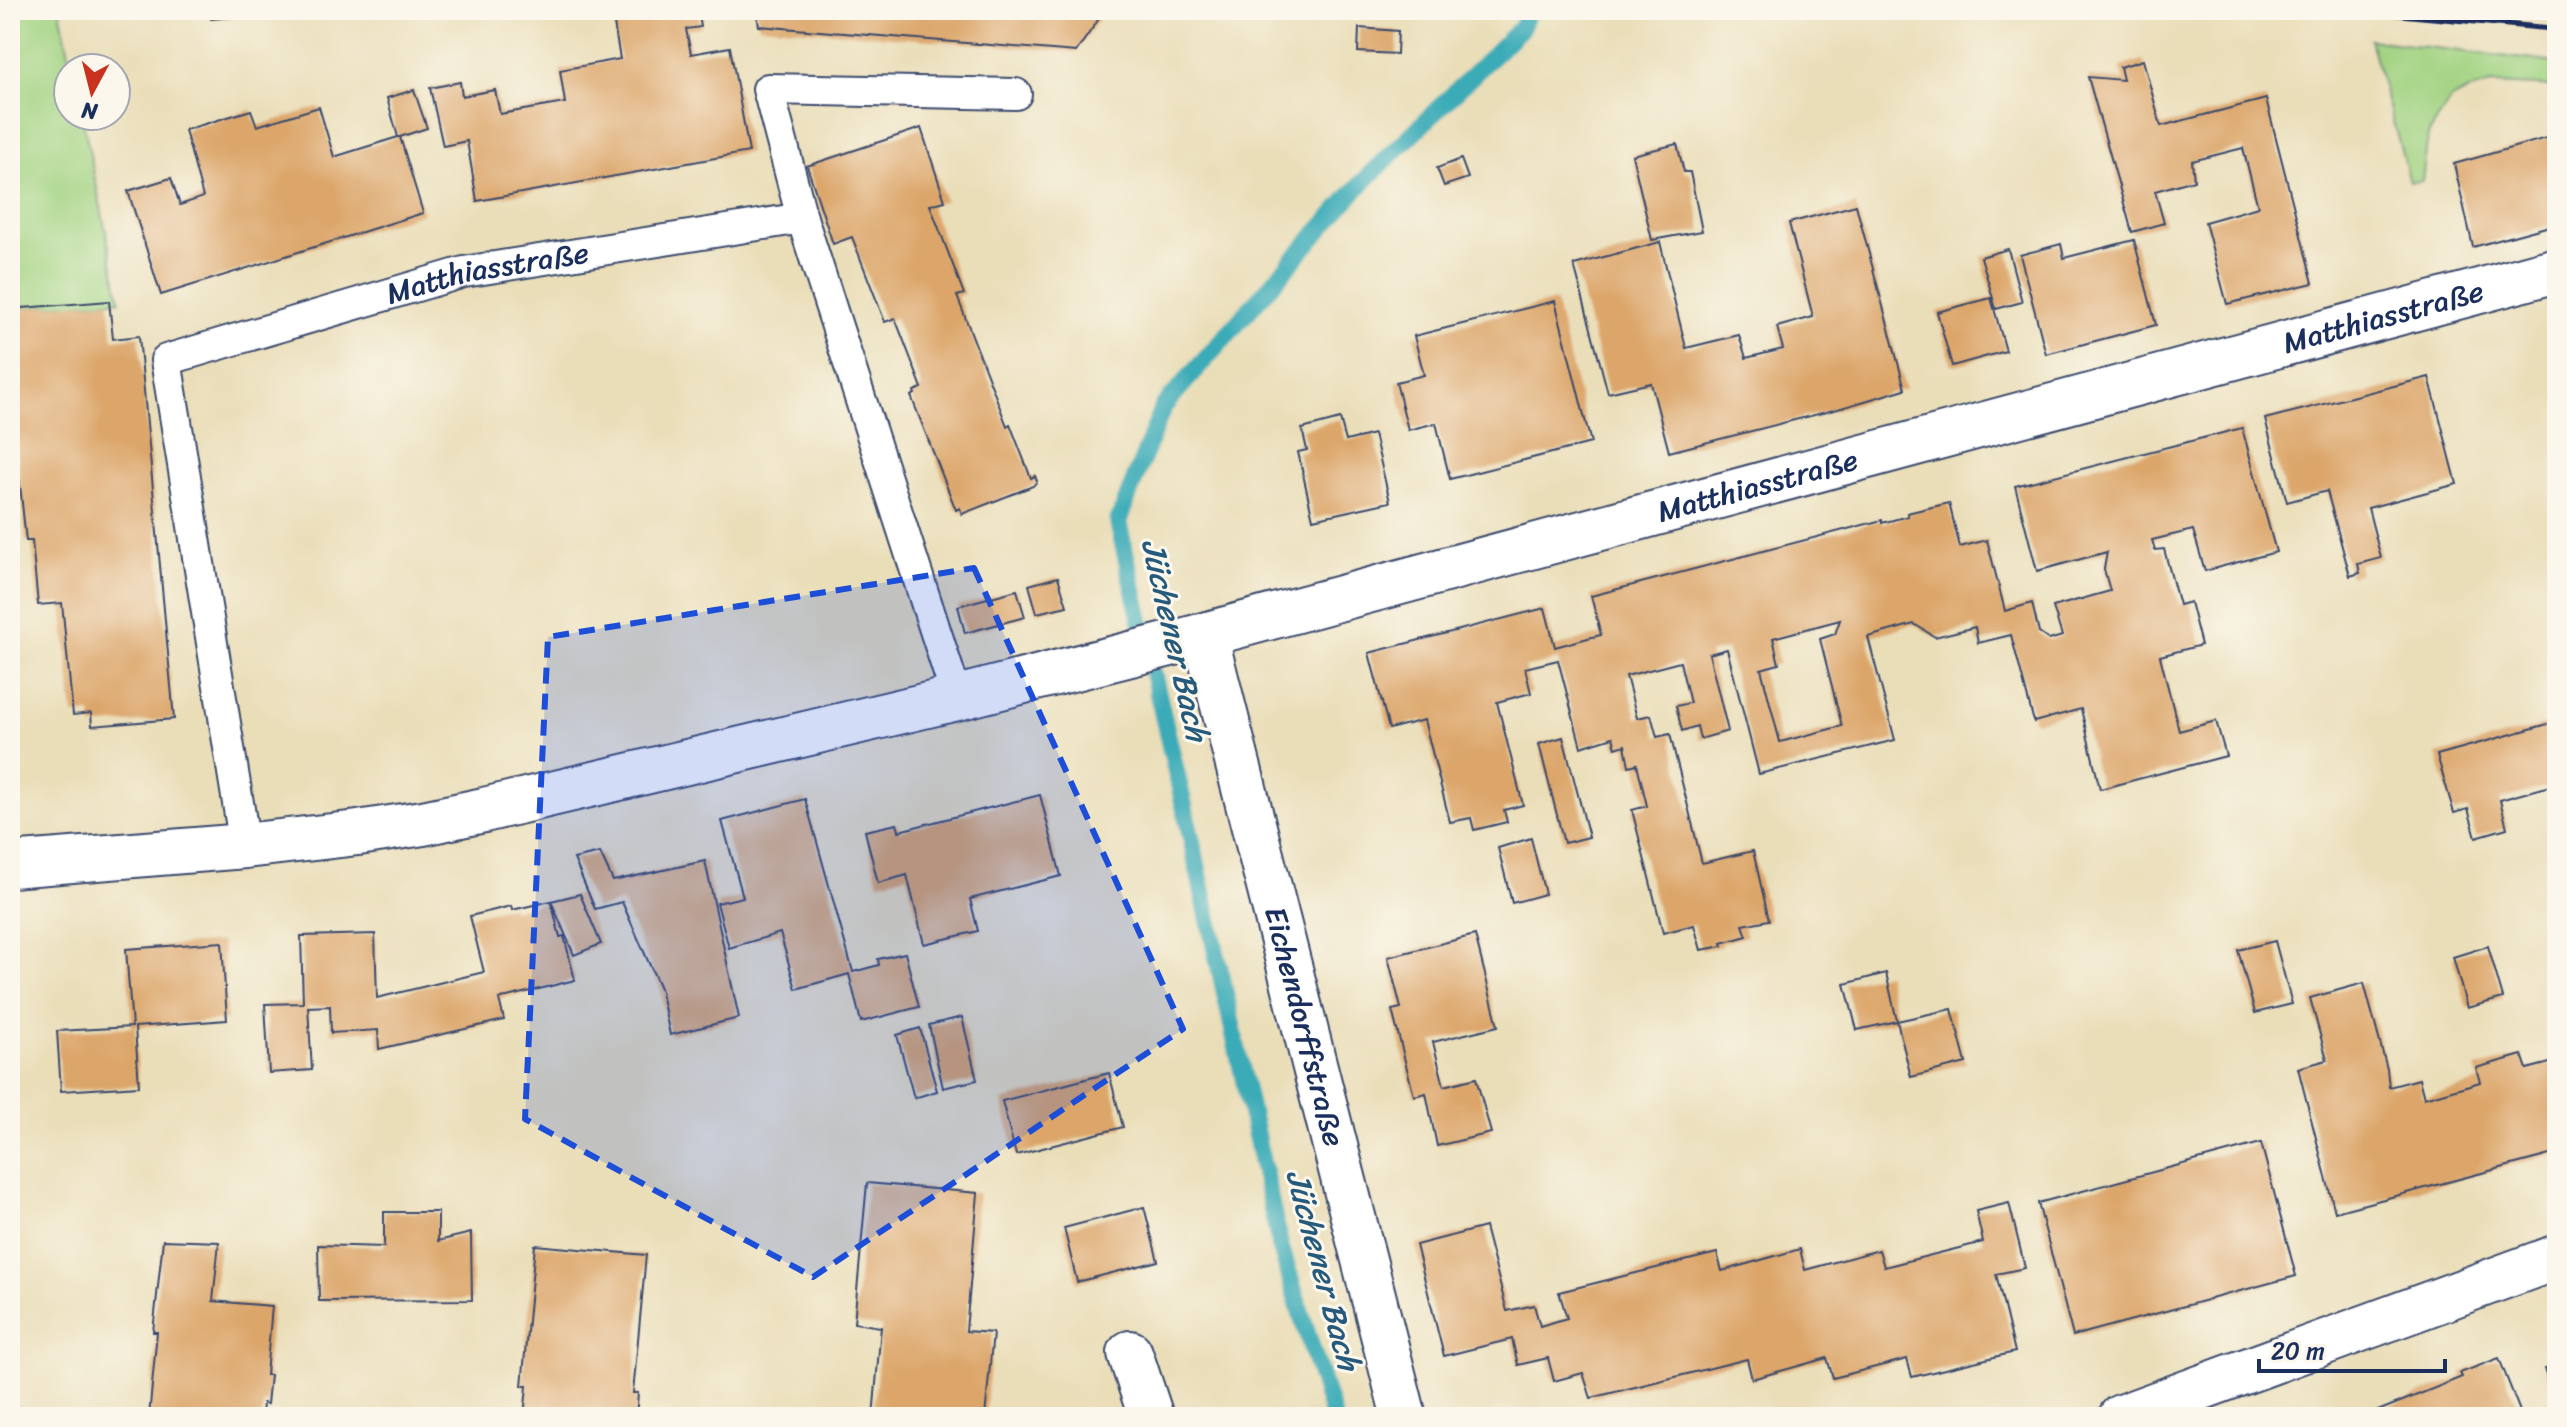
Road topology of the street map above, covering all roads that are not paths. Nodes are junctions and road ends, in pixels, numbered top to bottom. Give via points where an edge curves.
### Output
1 (1016, 94) dead end
2 (802, 218) junction
3 (2557, 270) edge
4 (1191, 638) junction
5 (957, 698) junction
6 (245, 846) junction
7 (10, 865) edge
8 (2557, 1257) edge
9 (1130, 1353) dead end
10 (1151, 1417) edge
11 (1404, 1417) edge
12 (2121, 1417) edge

1 - 2 lane via 768,89
2 - 5 lane
2 - 6 lane, Matthiasstraße via 464,272 166,360
3 - 4 street, Matthiasstraße
4 - 5 street, Matthiasstraße
4 - 11 street, Eichendorffstraße
5 - 6 street, Matthiasstraße via 484,810
6 - 7 street, Matthiasstraße
8 - 12 street
9 - 10 street

